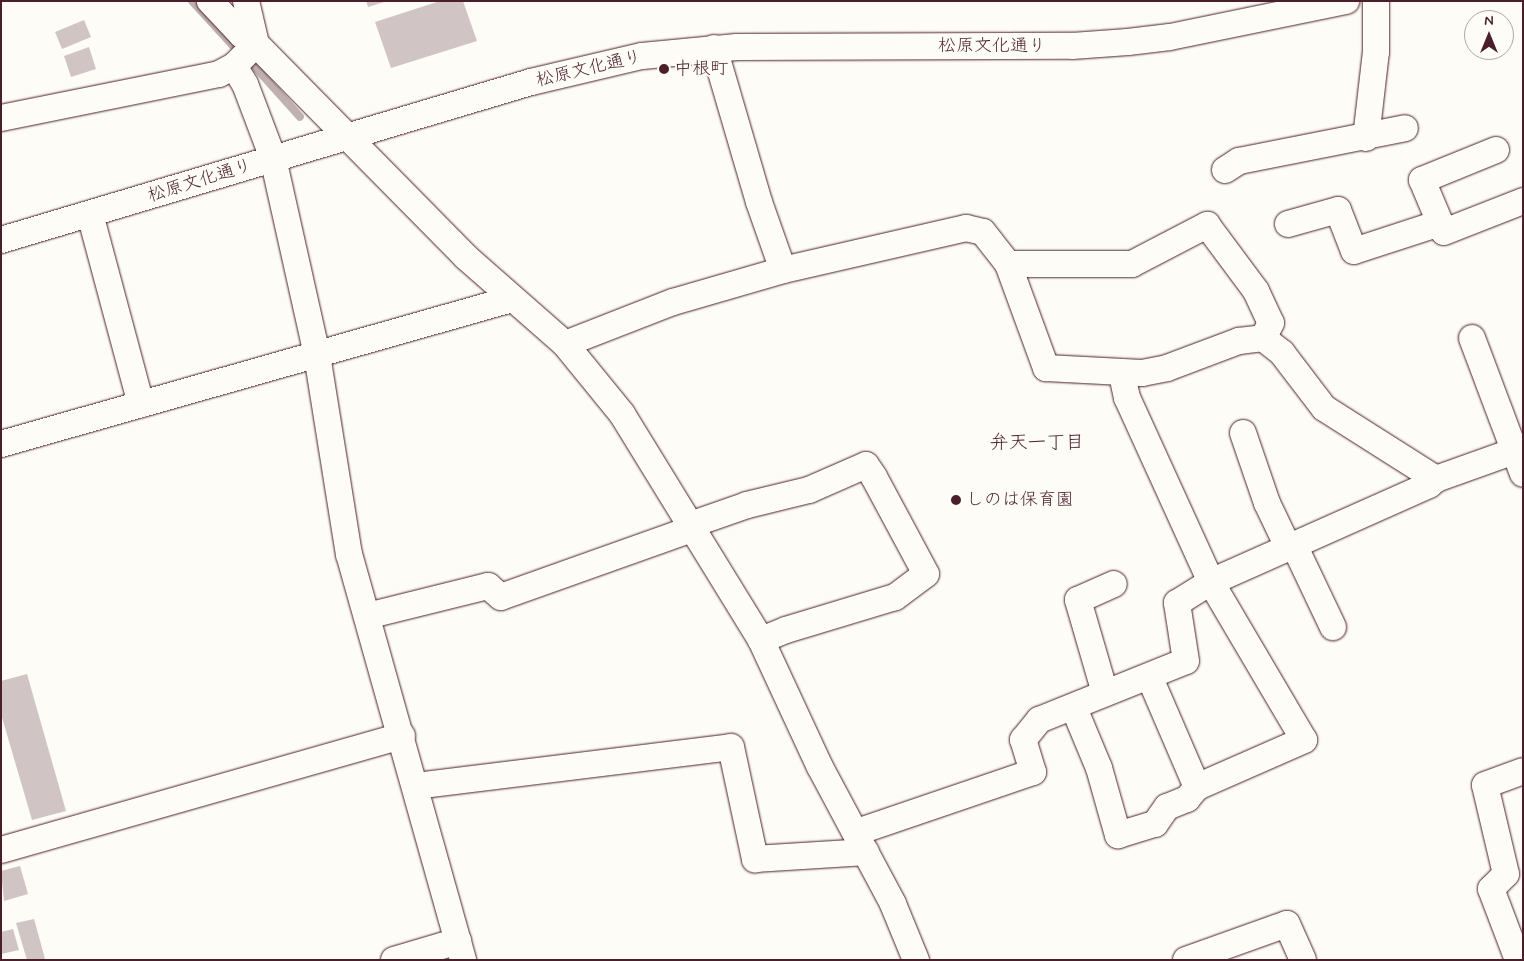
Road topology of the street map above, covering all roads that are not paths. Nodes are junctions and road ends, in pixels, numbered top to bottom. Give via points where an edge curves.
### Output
1 (210, 1) edge
2 (246, 1) edge
3 (1346, 1) edge
4 (1376, 1) edge
5 (1269, 10) edge
6 (256, 44) junction
7 (714, 48) junction
8 (234, 66) junction
9 (1, 118) edge
10 (1405, 128) dead end
11 (345, 137) junction
12 (1366, 138) junction
13 (1496, 150) dead end
14 (273, 158) junction
15 (1225, 170) dead end
16 (1523, 201) edge
17 (90, 214) junction
18 (1440, 223) junction
19 (1288, 224) dead end
20 (1, 240) edge
21 (1008, 264) junction
22 (783, 270) junction
23 (512, 299) junction
24 (1263, 338) junction
25 (1472, 338) dead end
26 (565, 344) junction
27 (316, 354) junction
28 (1122, 375) junction
29 (141, 404) junction
30 (1243, 433) dead end
31 (1, 444) edge
32 (1518, 463) edge
33 (1436, 479) junction
34 (691, 527) junction
35 (1291, 546) junction
36 (1211, 582) junction
37 (1114, 584) dead end
38 (367, 616) junction
39 (1333, 627) dead end
40 (762, 640) junction
41 (1150, 678) junction
42 (1105, 693) junction
43 (1074, 708) junction
44 (402, 736) junction
45 (1523, 771) edge
46 (415, 786) junction
47 (1197, 787) junction
48 (861, 842) junction
49 (1, 850) edge
50 (1517, 946) edge
51 (461, 950) edge
52 (394, 960) edge
53 (916, 960) edge
54 (1186, 960) edge
55 (1303, 960) edge

1 - 6 street via 242,35
2 - 6 street
3 - 5 street, 松原文化通り
4 - 12 street via 1376,52
5 - 7 street, 松原文化通り via 1170,38 1072,46
6 - 8 street
6 - 11 street
7 - 11 street, 松原文化通り via 642,56 584,68
7 - 22 street via 759,202
8 - 9 street via 219,74
8 - 14 street via 245,84
10 - 12 street via 1378,132
11 - 14 street, 松原文化通り
11 - 23 street
12 - 15 street via 1239,161
13 - 18 street via 1422,180
14 - 17 street, 松原文化通り
14 - 27 street
16 - 18 street via 1444,232
17 - 20 street, 松原文化通り
17 - 29 street
18 - 19 street via 1354,251 1338,210
21 - 22 street via 983,232 966,228
21 - 24 street via 1132,264 1207,225 1256,291 1271,323
21 - 28 street via 1046,368
22 - 26 street via 673,302
23 - 26 street
23 - 27 street
24 - 28 street via 1239,341 1167,368
24 - 33 street via 1282,353 1324,408
25 - 32 street
26 - 34 street via 622,414
27 - 29 street
27 - 38 street via 349,554
28 - 36 street via 1127,398
29 - 31 street
30 - 35 street via 1267,502
32 - 33 street
33 - 35 street via 1429,485
34 - 38 street via 501,597 488,586
34 - 40 street
34 - 40 street via 747,505 809,490 866,465 926,574 895,597
35 - 36 street
35 - 39 street
36 - 41 street via 1177,603 1186,661
36 - 47 street via 1304,740
37 - 42 street via 1078,600
38 - 44 street
40 - 48 street via 820,767
41 - 42 street
41 - 47 street
42 - 43 street
43 - 47 street via 1099,768 1118,835 1155,824 1167,807 1187,799
43 - 48 street via 1039,720 1023,740 1033,772
44 - 46 street
44 - 49 street
45 - 50 street via 1485,785 1506,874 1491,889
46 - 48 street via 731,747 755,860
46 - 51 street
48 - 53 street via 893,904
51 - 52 street
54 - 55 street via 1287,924

